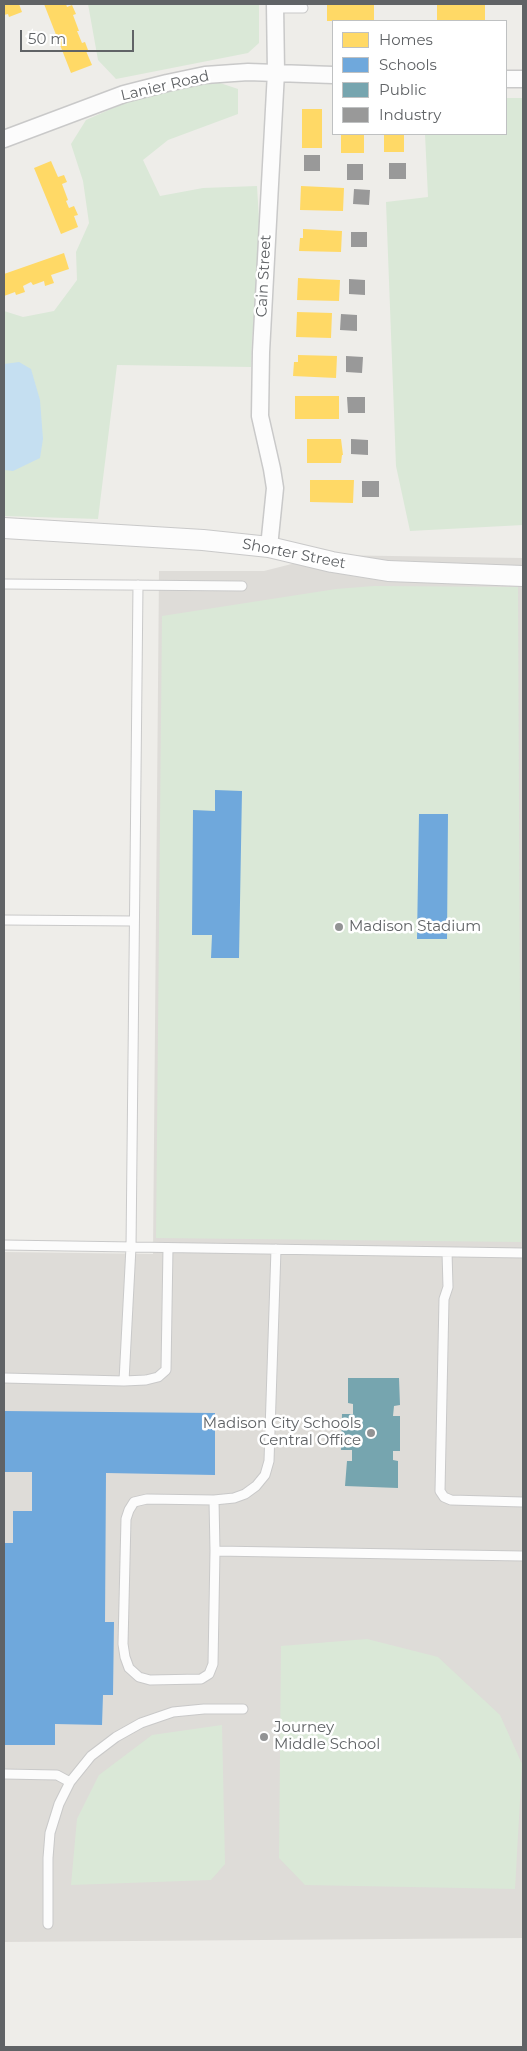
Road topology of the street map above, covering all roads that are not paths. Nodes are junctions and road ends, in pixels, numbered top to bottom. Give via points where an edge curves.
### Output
1 (275, 6) edge
2 (303, 8) dead end
3 (276, 72) junction
4 (332, 75) edge
5 (507, 79) edge
6 (523, 79) edge
7 (4, 139) edge
8 (4, 528) edge
9 (269, 547) junction
10 (523, 576) edge
11 (4, 584) edge
12 (138, 585) junction
13 (242, 586) dead end
14 (4, 920) edge
15 (134, 921) junction
16 (4, 1245) edge
17 (131, 1247) junction
18 (168, 1248) junction
19 (276, 1249) junction
20 (447, 1252) junction
21 (523, 1253) edge
22 (4, 1378) edge
23 (124, 1380) junction
24 (214, 1500) junction
25 (523, 1502) edge
26 (215, 1551) junction
27 (523, 1556) edge
28 (243, 1710) dead end
29 (4, 1774) edge
30 (70, 1782) junction
31 (48, 1924) dead end

1 - 2 lane
1 - 3 street, Cain Street
3 - 4 street, Lanier Road
3 - 7 street, Lanier Road via 205,76 166,83 124,94
3 - 9 street, Cain Street via 260,380 260,416 275,488
5 - 6 street
8 - 9 street, Shorter Street
9 - 10 street, Shorter Street via 388,571
11 - 12 lane
12 - 13 lane
12 - 15 lane
14 - 15 lane
15 - 17 lane
16 - 17 lane
17 - 18 lane
17 - 23 lane
18 - 19 lane
18 - 23 lane via 166,1370 158,1377 146,1380
19 - 20 lane
19 - 24 lane via 269,1461 265,1475 245,1494
20 - 21 lane
20 - 25 lane via 440,1491 451,1500
22 - 23 lane
24 - 26 lane
24 - 26 lane via 146,1499 134,1502 129,1510 126,1519 123,1644 129,1668 139,1677 186,1680 201,1679 208,1674 213,1664
26 - 27 lane
28 - 30 lane via 173,1712 142,1723 91,1756
29 - 30 lane via 57,1775
30 - 31 lane via 50,1833

